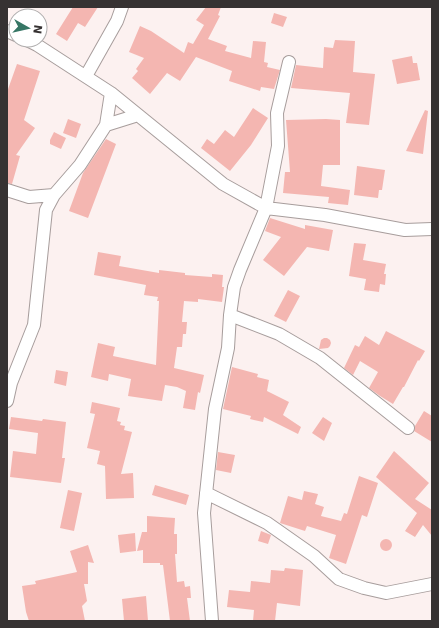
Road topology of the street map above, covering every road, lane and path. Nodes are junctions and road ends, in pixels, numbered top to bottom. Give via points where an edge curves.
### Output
1 (122, 7) edge
2 (42, 48) edge
3 (289, 62) dead end
4 (86, 76) junction
5 (111, 93) junction
6 (138, 115) junction
7 (106, 125) junction
8 (7, 190) edge
9 (54, 195) junction
10 (29, 197) junction
11 (266, 208) junction
12 (46, 212) junction
13 (432, 229) edge
14 (230, 315) junction
15 (7, 401) edge
16 (408, 428) dead end
17 (206, 493) junction
18 (432, 584) edge
19 (212, 621) edge

1 - 4 street via 117,21
2 - 4 street
3 - 11 street via 277,113 278,146
4 - 5 street
5 - 6 street
5 - 7 street
6 - 7 street
6 - 11 street via 223,184
7 - 9 street via 80,165
8 - 10 street
9 - 10 street
9 - 12 street
10 - 12 street
11 - 13 street via 405,230
11 - 14 street via 234,287
12 - 15 street via 34,324
14 - 16 street via 279,334 320,358
14 - 17 street via 228,348 215,409
17 - 18 street via 267,523 314,556 339,579 386,593
17 - 19 street via 204,513

